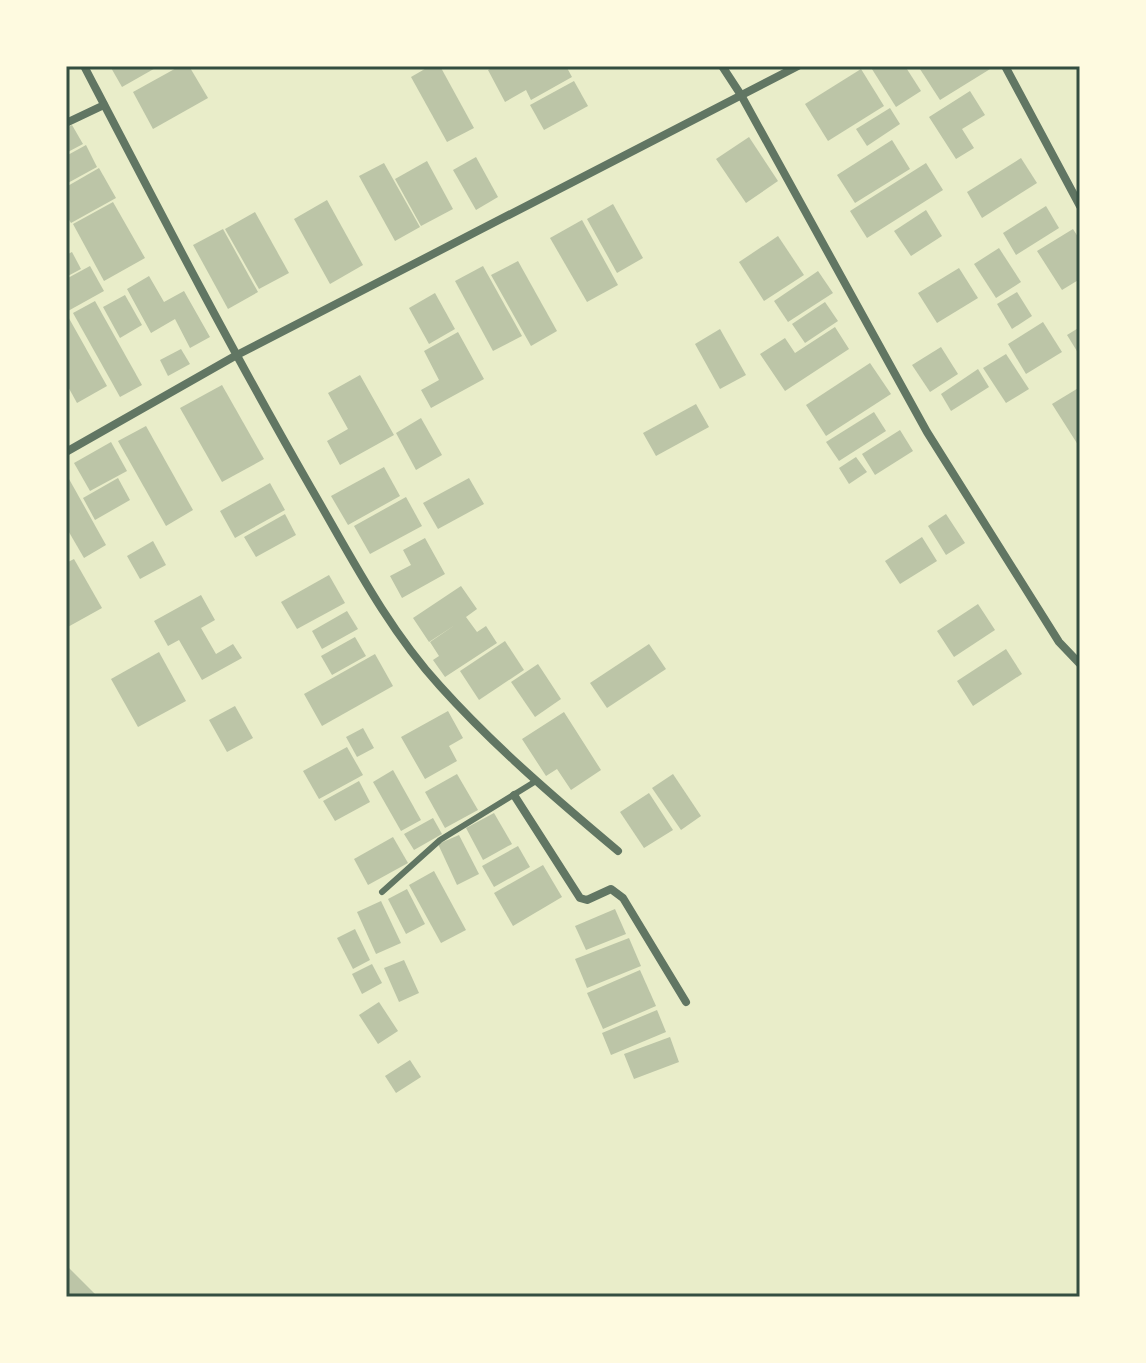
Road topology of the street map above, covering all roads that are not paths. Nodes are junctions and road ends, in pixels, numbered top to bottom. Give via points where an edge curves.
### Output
1 (84, 66) edge
2 (722, 66) edge
3 (798, 66) edge
4 (1005, 66) edge
5 (741, 95) junction
6 (104, 105) junction
7 (66, 123) edge
8 (1080, 206) edge
9 (235, 356) junction
10 (66, 452) edge
11 (1080, 664) edge
12 (536, 781) junction
13 (514, 795) junction
14 (618, 851) dead end
15 (382, 892) dead end
16 (686, 1002) dead end

1 - 6 street
2 - 5 street
3 - 5 street
4 - 8 street
5 - 9 street
5 - 11 street via 927,432 1050,629
6 - 7 street
6 - 9 street
9 - 10 street
9 - 12 street via 399,633 439,685
12 - 13 lane
12 - 14 street
13 - 15 lane via 440,840
13 - 16 street via 580,898 611,889 623,898

